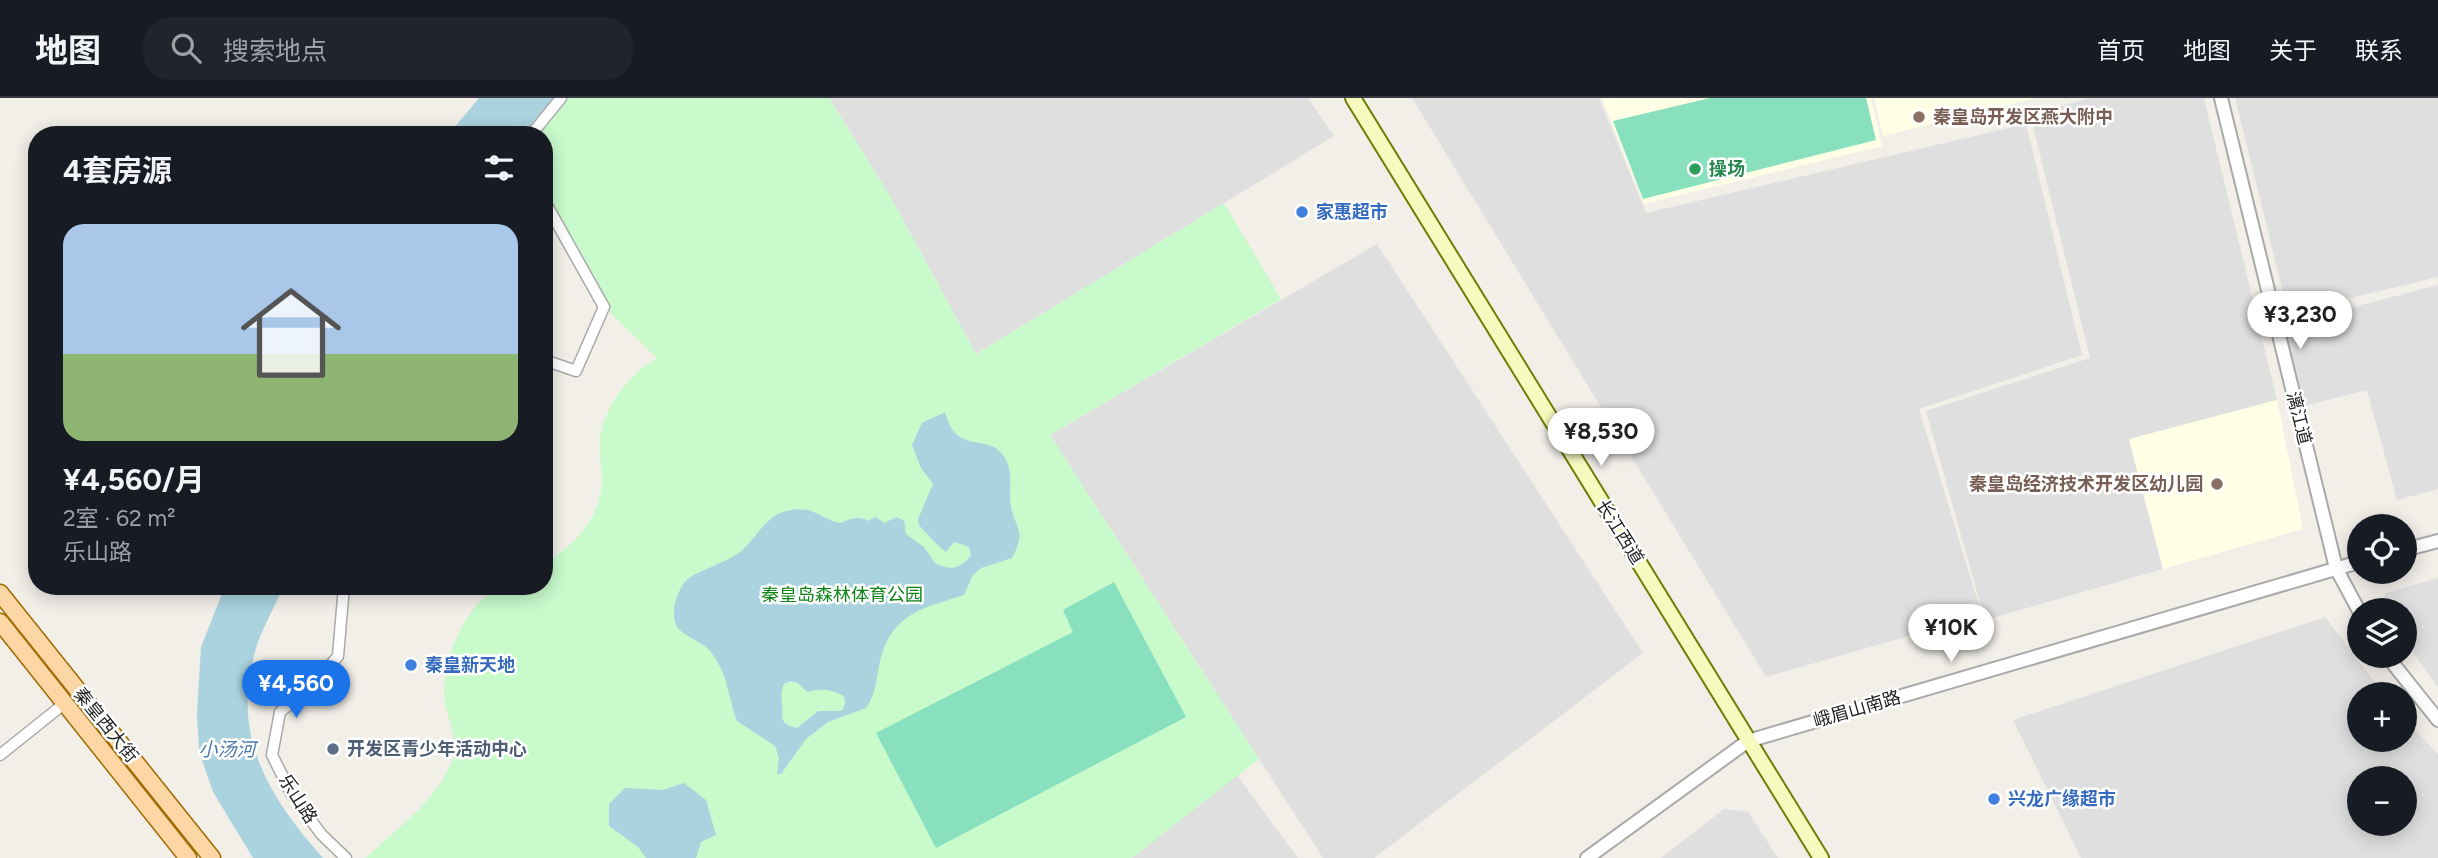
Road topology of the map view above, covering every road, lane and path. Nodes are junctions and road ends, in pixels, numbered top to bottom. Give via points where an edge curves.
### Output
1 (561, 98) edge
2 (1353, 98) edge
3 (2221, 98) edge
4 (538, 126) edge
5 (553, 217) edge
6 (553, 363) edge
7 (2438, 541) edge
8 (2417, 547) edge
9 (2347, 565) edge
10 (2336, 568) junction
11 (0, 593) edge
12 (343, 595) edge
13 (2352, 598) edge
14 (0, 622) edge
15 (2397, 668) edge
16 (65, 703) junction
17 (2438, 720) edge
18 (1748, 741) junction
19 (0, 755) edge
20 (188, 858) edge
21 (212, 858) edge
22 (346, 858) edge
23 (1587, 858) edge
24 (1821, 858) edge

1 - 4 street
2 - 18 main road, 长江西道
3 - 10 street, 漓江道
5 - 6 street via 604,307 576,371
7 - 8 street
9 - 10 street, 峨眉山南路
10 - 13 street, 漓江道
10 - 18 street, 峨眉山南路
11 - 21 main road, 秦皇西大街
12 - 22 street, 乐山路 via 338,656 313,686 281,712 272,755 291,793 321,834
14 - 16 main road, 秦皇西大街
15 - 17 street
16 - 19 street
16 - 20 main road, 秦皇西大街
18 - 23 street, 峨眉山南路
18 - 24 main road, 长江西道

